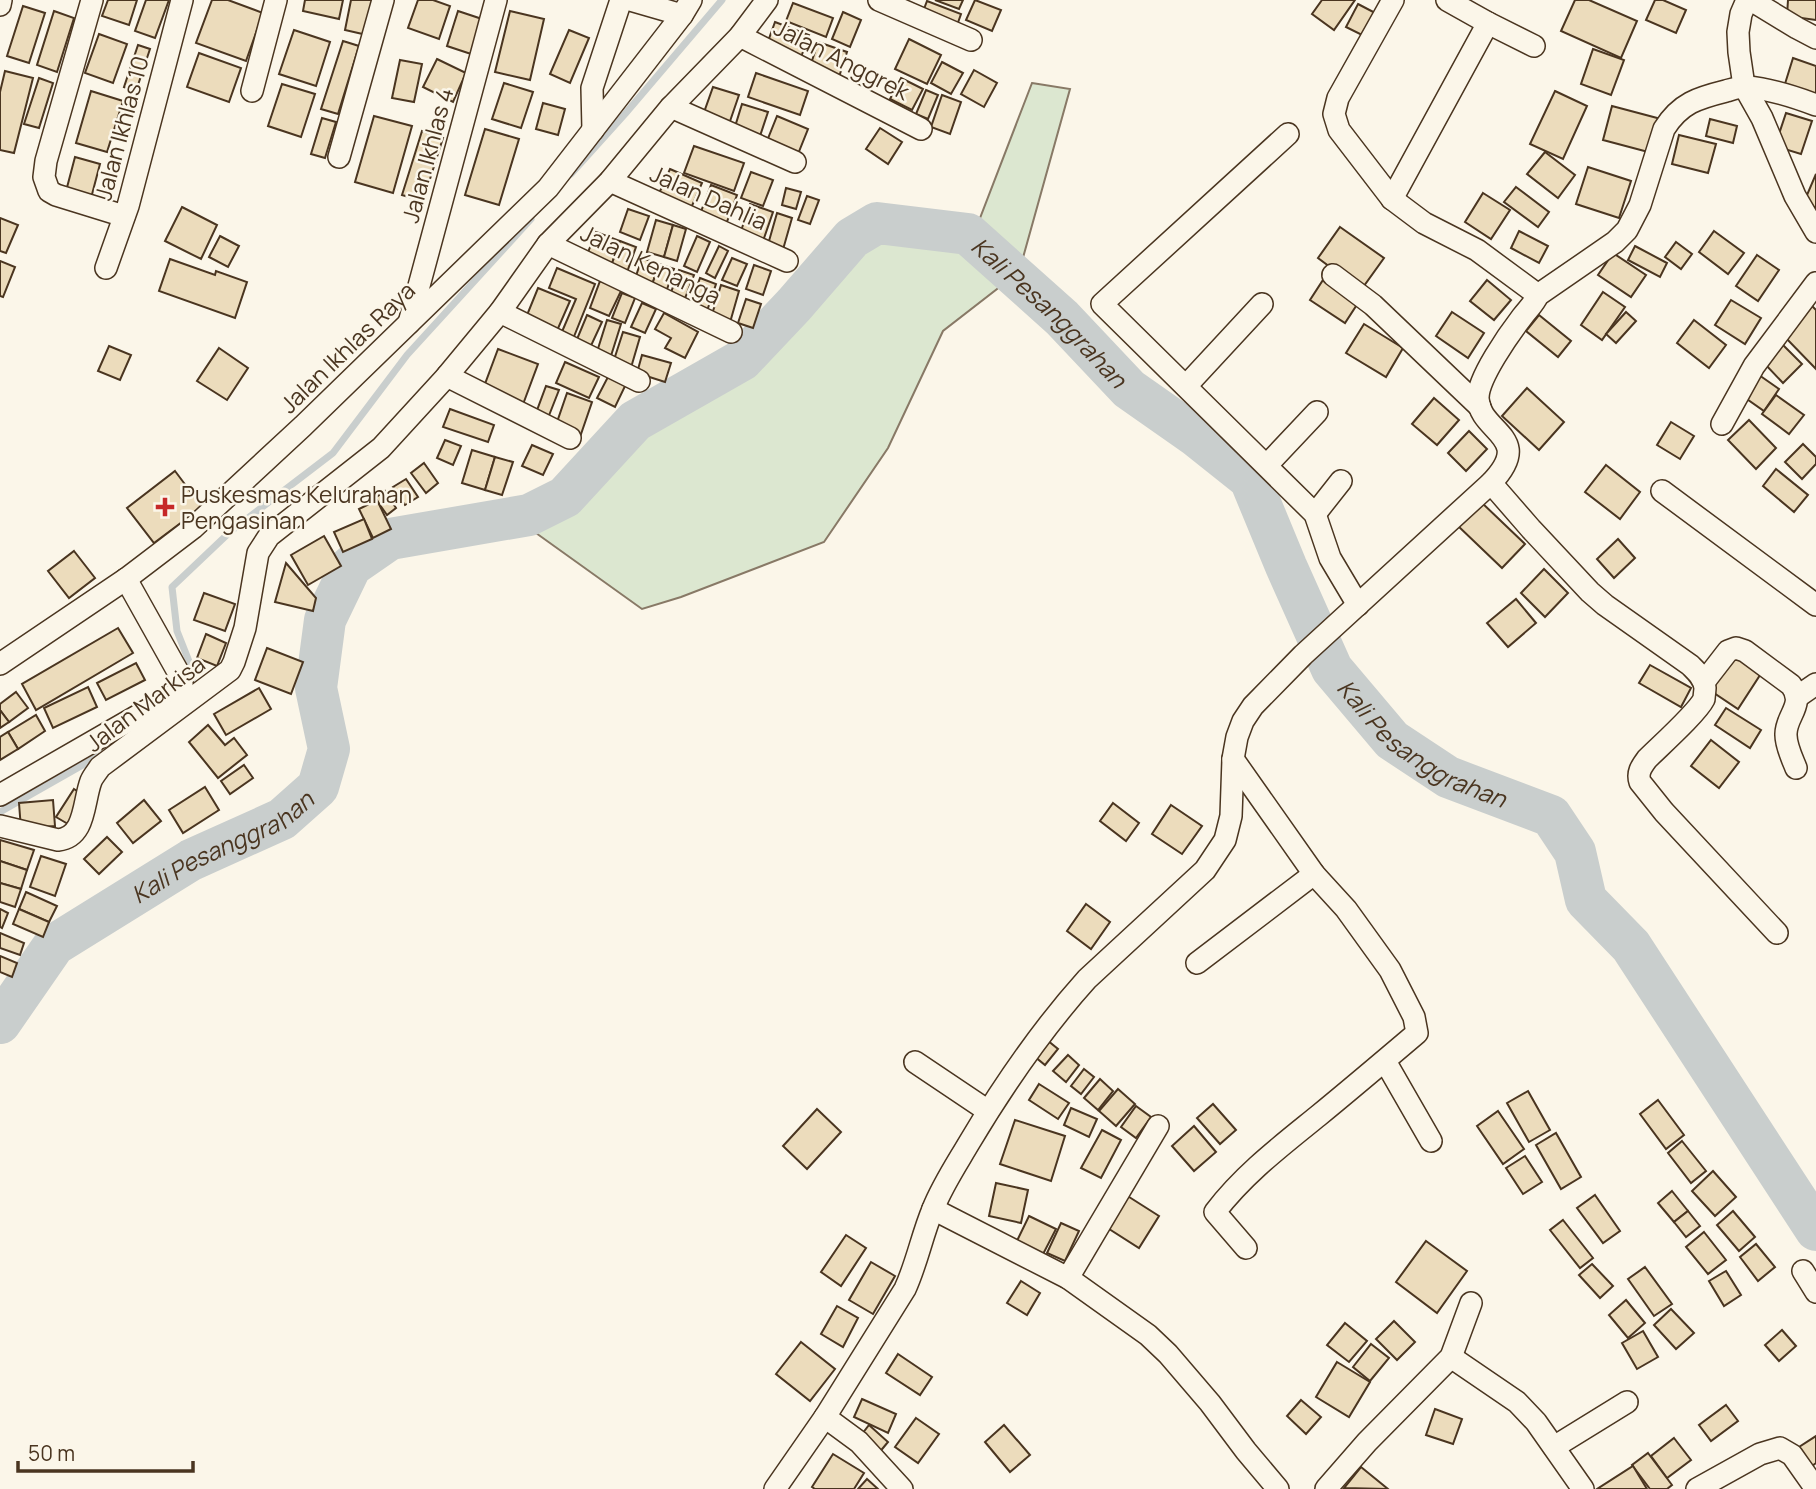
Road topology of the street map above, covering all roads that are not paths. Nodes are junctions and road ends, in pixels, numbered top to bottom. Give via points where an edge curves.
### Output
1 (92, 0) edge
2 (182, 0) edge
3 (276, 0) edge
4 (383, 0) edge
5 (496, 0) edge
6 (621, 0) edge
7 (630, 0) edge
8 (767, 0) edge
9 (879, 0) edge
10 (1392, 0) edge
11 (1447, 0) edge
12 (1749, 0) edge
13 (904, 5) edge
14 (686, 7) edge
15 (1488, 23) junction
16 (740, 36) junction
17 (1816, 38) edge
18 (971, 40) dead end
19 (1534, 46) dead end
20 (1744, 86) junction
21 (252, 92) dead end
22 (1816, 105) edge
23 (671, 107) junction
24 (921, 129) dead end
25 (593, 130) junction
26 (1288, 134) dead end
27 (339, 157) dead end
28 (795, 162) dead end
29 (610, 181) junction
30 (1392, 199) junction
31 (124, 216) junction
32 (1816, 232) edge
33 (548, 244) junction
34 (787, 261) dead end
35 (106, 268) dead end
36 (1333, 275) dead end
37 (1816, 282) edge
38 (1538, 295) junction
39 (1262, 304) dead end
40 (500, 312) junction
41 (409, 324) junction
42 (731, 332) dead end
43 (447, 376) junction
44 (639, 381) dead end
45 (1186, 386) junction
46 (1480, 407) junction
47 (1317, 412) dead end
48 (1722, 424) dead end
49 (570, 438) dead end
50 (1267, 465) junction
51 (1341, 481) dead end
52 (1491, 483) junction
53 (1662, 491) dead end
54 (1315, 514) junction
55 (126, 579) junction
56 (1358, 605) junction
57 (1816, 605) edge
58 (0, 664) edge
59 (1704, 681) junction
60 (1816, 684) edge
61 (1797, 697) junction
62 (1233, 759) junction
63 (1796, 768) dead end
64 (0, 795) edge
65 (0, 826) edge
66 (1314, 874) junction
67 (1777, 933) dead end
68 (1196, 963) dead end
69 (915, 1062) dead end
70 (1385, 1062) junction
71 (988, 1111) junction
72 (1158, 1126) dead end
73 (1431, 1140) dead end
74 (933, 1209) junction
75 (1246, 1248) dead end
76 (1803, 1270) dead end
77 (1068, 1278) junction
78 (1816, 1292) edge
79 (1471, 1303) dead end
80 (1451, 1357) junction
81 (1627, 1402) dead end
82 (825, 1417) junction
83 (1553, 1447) junction
84 (1703, 1487) edge
85 (775, 1489) edge
86 (902, 1489) edge
87 (1278, 1489) edge
88 (1326, 1489) edge
89 (1583, 1489) edge
90 (1816, 1489) edge

1 - 31 street via 44,177 49,191 56,195
2 - 31 street, Jalan Ikhlas 10
3 - 21 street
4 - 27 street
5 - 41 street, Jalan Ikhlas 4
6 - 25 street via 592,88
7 - 14 street, Jalan Ikhlas Raya
8 - 16 street, Jalan Markisa
9 - 13 street
10 - 30 street via 1338,98 1334,114 1339,130
11 - 15 street
12 - 17 street
12 - 20 street via 1738,32
13 - 18 street
14 - 25 street, Jalan Ikhlas Raya
15 - 19 street
15 - 30 street
16 - 23 street, Jalan Markisa
16 - 24 street, Jalan Anggrek
20 - 22 street
20 - 32 street
20 - 38 street via 1701,97 1671,118 1627,230
23 - 28 street
23 - 29 street, Jalan Markisa
25 - 41 street, Jalan Ikhlas Raya via 548,188
26 - 45 street via 1101,304
29 - 33 street, Jalan Markisa
29 - 34 street, Jalan Dahlia
30 - 38 street via 1424,223 1477,250
31 - 35 street, Jalan Ikhlas 10
33 - 40 street, Jalan Markisa
33 - 42 street, Jalan Kenanga
36 - 46 street via 1373,304
37 - 48 street via 1754,366
38 - 46 street via 1484,377
39 - 45 street
40 - 43 street, Jalan Markisa
40 - 44 street
41 - 55 street, Jalan Ikhlas Raya via 193,528
43 - 49 street
43 - 65 street, Jalan Markisa via 380,448 269,536 258,553 245,628 230,670 100,767 72,835 58,840
45 - 50 street
46 - 52 street via 1508,451 1503,469
47 - 50 street
50 - 54 street
51 - 54 street
52 - 56 street
52 - 59 street via 1605,606 1690,665
53 - 57 street
54 - 56 street via 1330,558
55 - 58 street, Jalan Ikhlas Raya
55 - 64 street via 182,679 179,692
56 - 62 street via 1253,706 1243,721
59 - 61 street via 1736,648 1791,685
59 - 67 street via 1704,698 1647,759 1638,776 1664,812
60 - 61 street
61 - 63 street via 1785,738
62 - 66 street
62 - 71 street via 1231,816 1225,840 1205,870 1087,979
66 - 68 street
66 - 70 street via 1390,970 1414,1017 1417,1033
69 - 71 street
70 - 73 street
70 - 75 street via 1253,1170 1215,1212
71 - 74 street
72 - 77 street
74 - 77 street
74 - 82 street via 905,1289
76 - 78 street
77 - 87 street via 1168,1354
79 - 80 street
80 - 83 street via 1517,1402
80 - 88 street
81 - 83 street
82 - 85 street
82 - 86 street via 859,1442
83 - 89 street
84 - 90 street via 1760,1454 1780,1448 1792,1455

